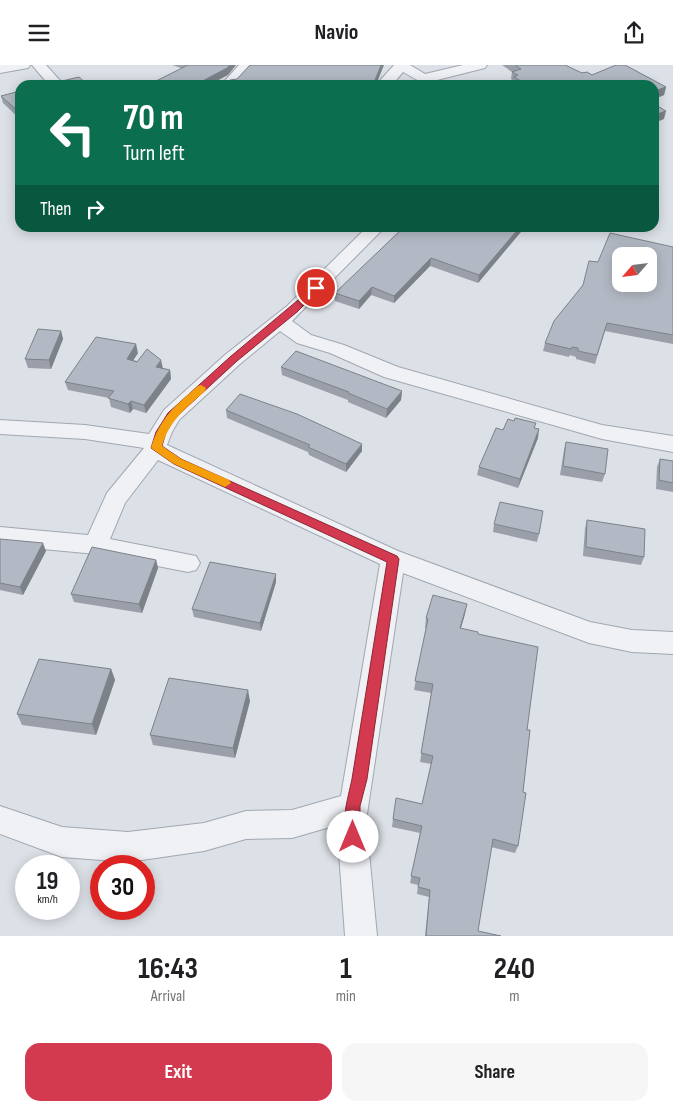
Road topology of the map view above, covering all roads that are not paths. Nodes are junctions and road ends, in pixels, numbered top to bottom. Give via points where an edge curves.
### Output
1 (23, 65) edge
2 (39, 65) edge
3 (247, 65) edge
4 (480, 65) edge
5 (0, 69) edge
6 (423, 79) joint
7 (52, 80) edge
8 (233, 80) edge
9 (390, 80) edge
10 (373, 232) edge
11 (280, 321) junction
12 (0, 427) edge
13 (157, 441) junction
14 (673, 444) edge
15 (0, 536) edge
16 (96, 545) junction
17 (393, 559) junction
18 (188, 563) dead end
19 (673, 643) edge
20 (353, 806) junction
21 (0, 820) edge
22 (361, 936) edge

1 - 5 street
2 - 7 street
3 - 8 street
4 - 6 street
6 - 9 street via 401,65
10 - 11 street
11 - 13 street via 171,415
11 - 14 street via 304,339 344,351 391,372 602,432
12 - 13 street via 85,432
13 - 16 street via 115,499
13 - 17 street via 178,461
15 - 16 street
16 - 18 street
17 - 19 street via 589,632 632,641
17 - 20 street via 360,779
20 - 21 street via 292,824 246,825 204,837 128,847 62,842
20 - 22 street

